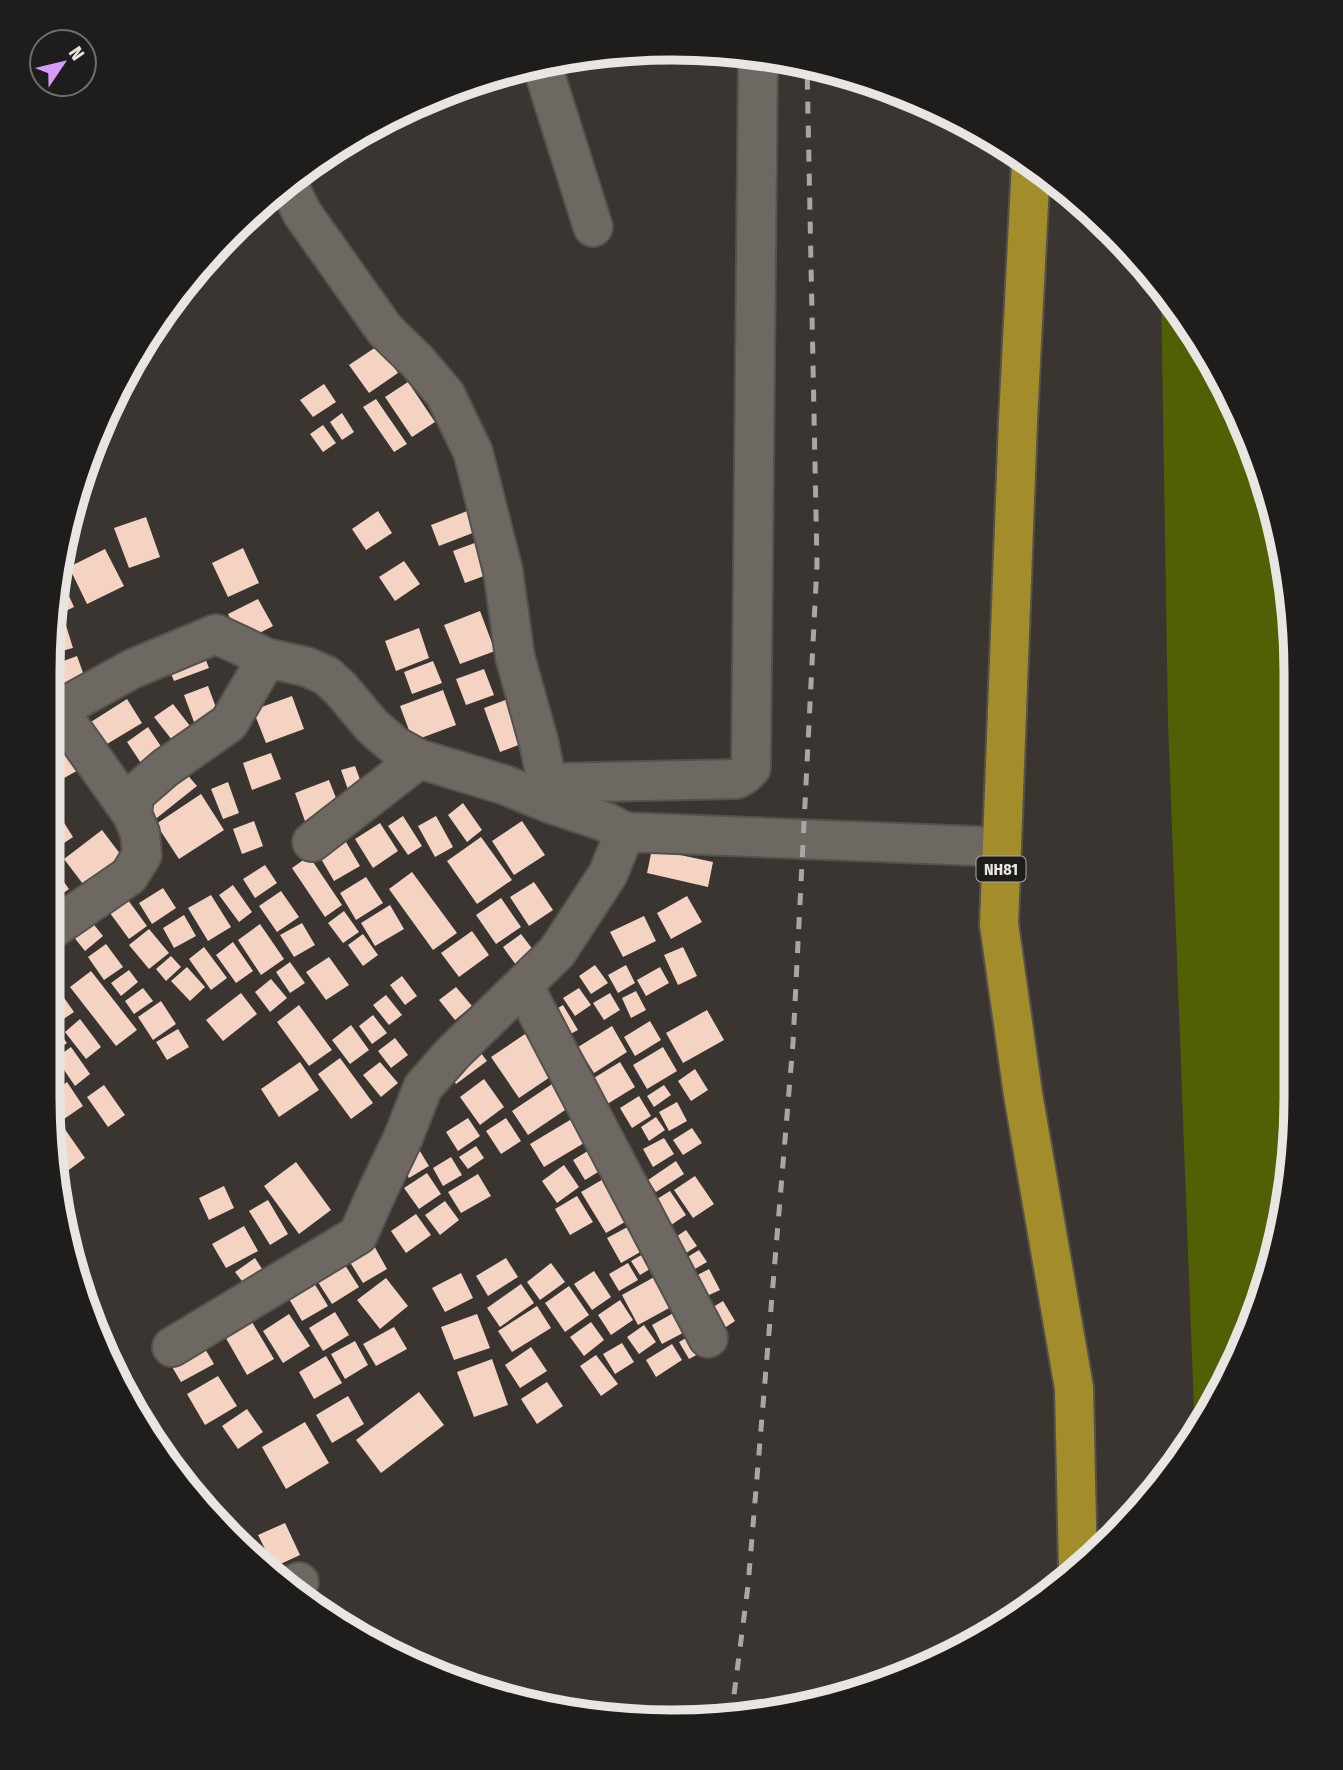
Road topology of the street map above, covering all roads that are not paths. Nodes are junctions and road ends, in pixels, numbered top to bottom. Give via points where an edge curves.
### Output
1 (758, 66) edge
2 (544, 73) edge
3 (1030, 176) edge
4 (292, 192) edge
5 (593, 227) dead end
6 (267, 658) junction
7 (60, 707) edge
8 (60, 720) edge
9 (419, 759) junction
10 (548, 793) junction
11 (132, 814) junction
12 (625, 832) junction
13 (312, 842) dead end
14 (1002, 847) junction
15 (60, 924) edge
16 (523, 985) junction
17 (709, 1338) dead end
18 (172, 1347) dead end
19 (1078, 1556) edge

1 - 10 street via 751,768 737,779
2 - 5 street
3 - 14 highway, NH81
4 - 10 street via 385,330 445,394 473,453 503,571 514,657
6 - 7 street via 216,634 132,669
6 - 9 street via 327,676 372,726
6 - 11 street via 229,723 134,795
8 - 11 street
9 - 10 street
9 - 13 street
10 - 12 street
11 - 15 street via 142,855 129,876
12 - 14 street
12 - 16 street via 608,874 557,952
14 - 19 highway, NH81 via 999,924 1074,1388
16 - 17 street
16 - 18 street via 423,1087 358,1235

